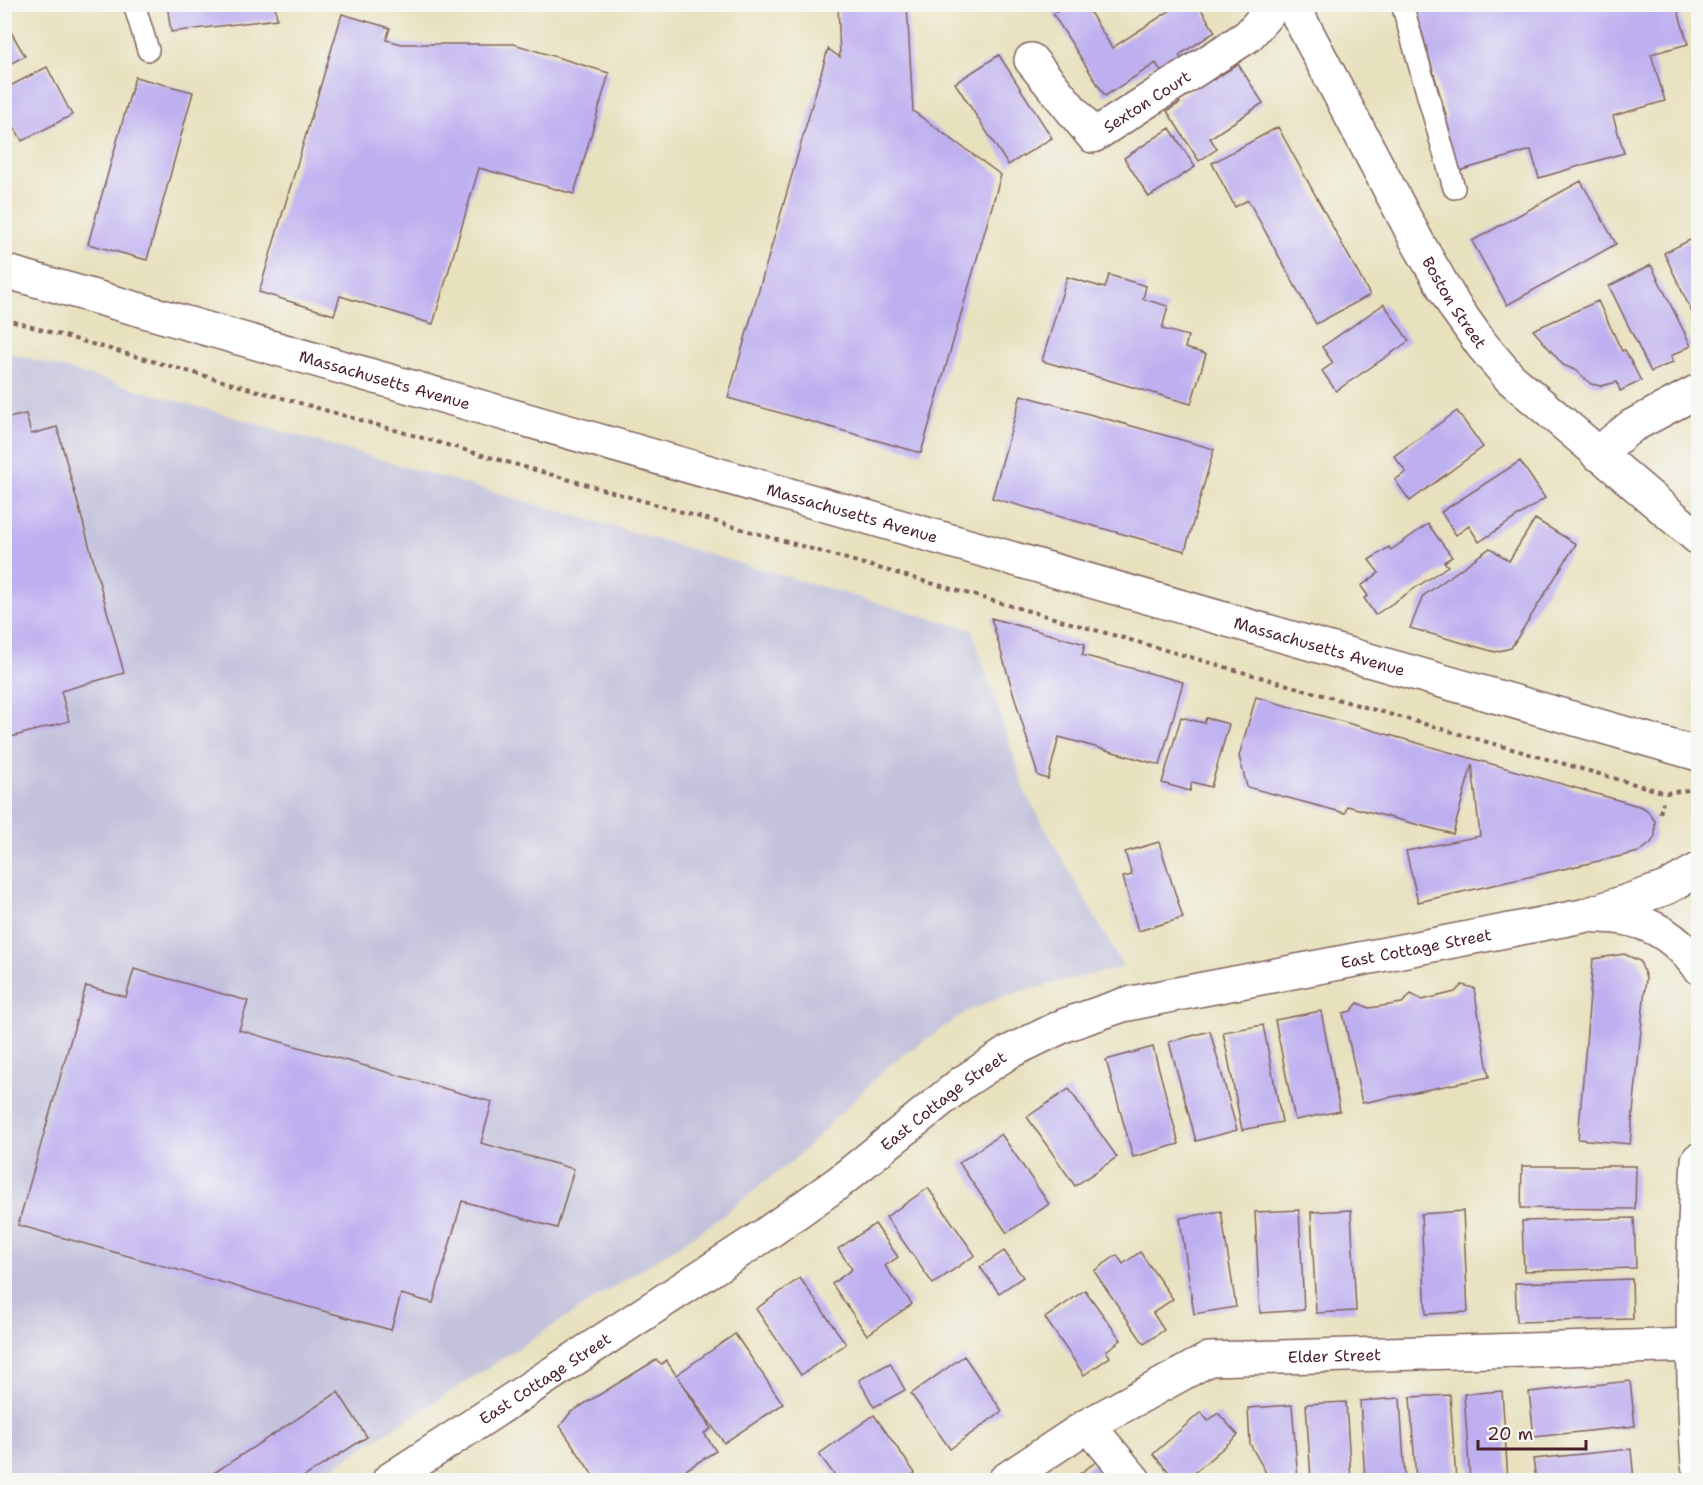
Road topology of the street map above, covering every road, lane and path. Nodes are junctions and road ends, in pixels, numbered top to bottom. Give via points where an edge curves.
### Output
1 (134, 4) edge
2 (1276, 4) edge
3 (1292, 4) edge
4 (1402, 4) edge
5 (148, 50) dead end
6 (1031, 60) dead end
7 (1455, 188) dead end
8 (4, 271) edge
9 (4, 319) edge
10 (1698, 391) edge
11 (1597, 454) junction
12 (1698, 538) edge
13 (1698, 754) edge
14 (1698, 789) edge
15 (1663, 802) dead end
16 (1660, 813) dead end
17 (1698, 870) edge
18 (1583, 916) junction
19 (1698, 968) edge
20 (1698, 1161) edge
21 (1695, 1345) edge
22 (1088, 1425) junction
23 (1698, 1465) edge
24 (388, 1480) edge
25 (1005, 1480) edge
26 (1134, 1480) edge

1 - 5 lane
2 - 6 street, Sexton Court via 1248,36 1093,136
3 - 11 street, Boston Street via 1455,307 1510,378
4 - 7 lane
8 - 13 street, Massachusetts Avenue
9 - 14 path via 1666,793
10 - 11 street via 1632,426
11 - 12 street, Boston Street
15 - 16 path
17 - 18 street, East Cottage Street via 1666,888
18 - 19 street, East Cottage Street via 1610,915 1663,931
18 - 24 street, East Cottage Street via 1157,998 1093,1015 1035,1038 962,1083 838,1183 766,1234
20 - 21 street via 1693,1243
21 - 22 street, Elder Street via 1226,1357 1196,1365
21 - 23 street
22 - 25 street, Elder Street
22 - 26 street

